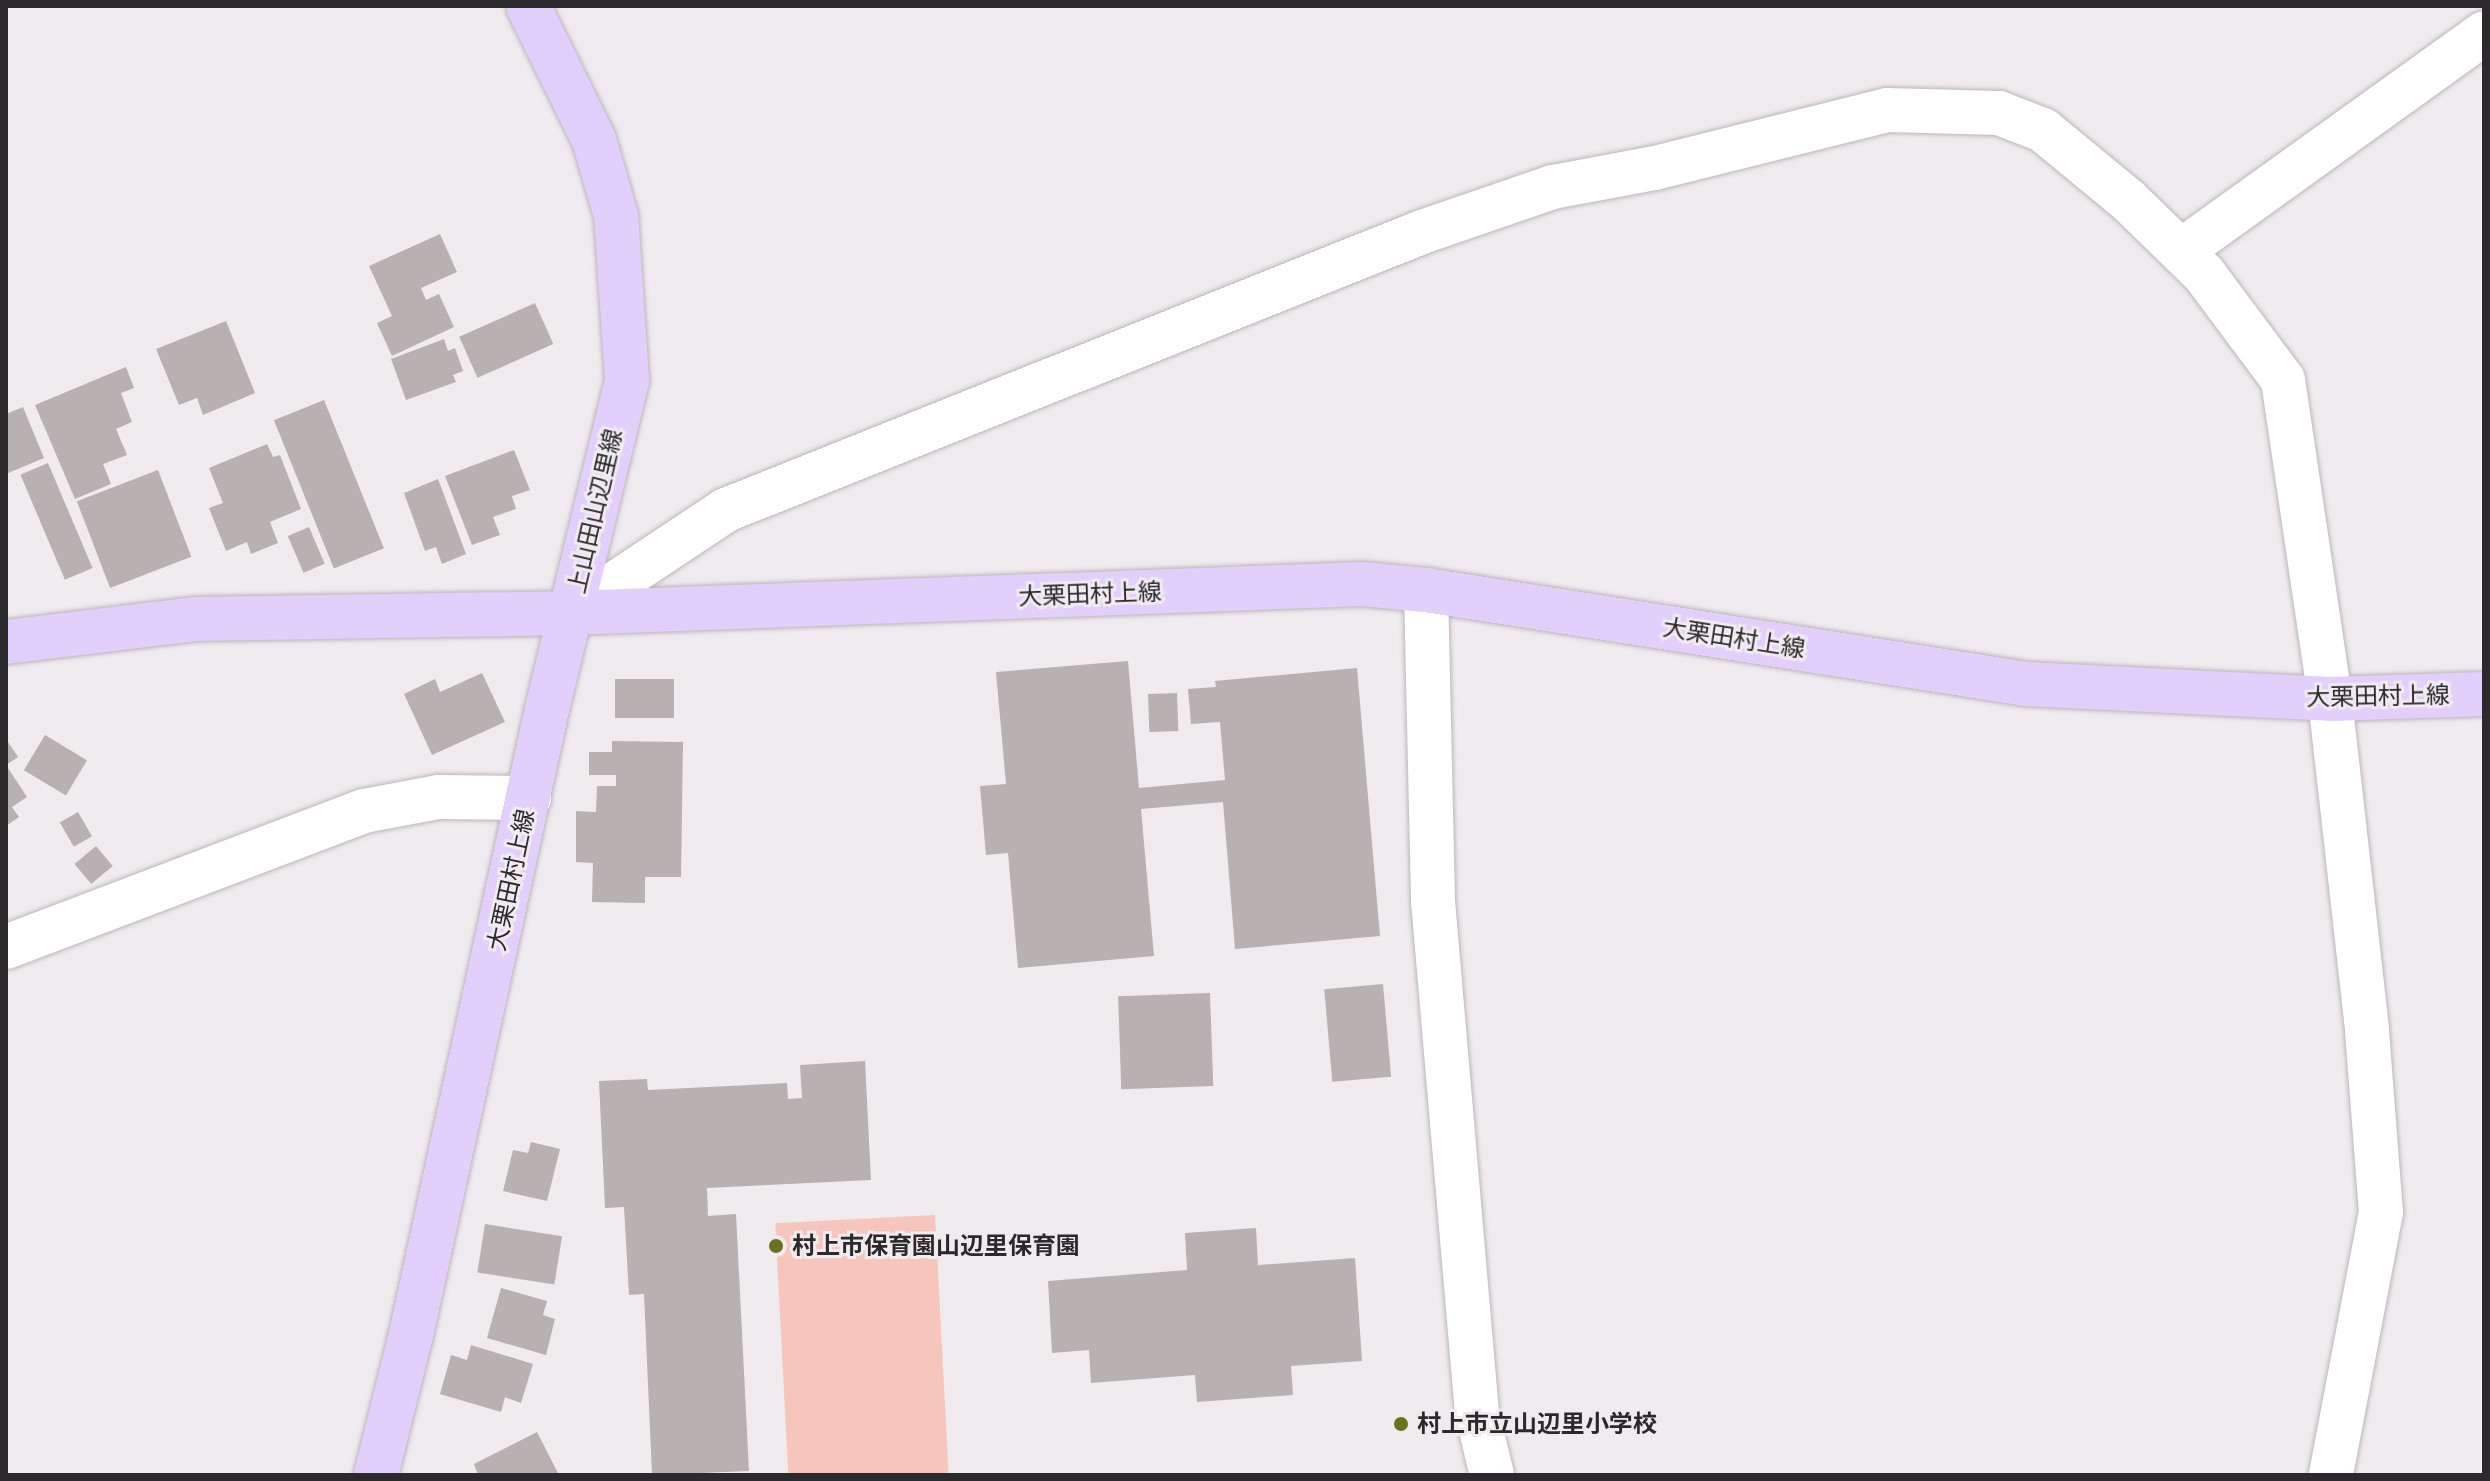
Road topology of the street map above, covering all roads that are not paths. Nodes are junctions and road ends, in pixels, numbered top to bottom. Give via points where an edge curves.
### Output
1 (528, 6) edge
2 (2484, 33) edge
3 (2181, 251) junction
4 (1426, 590) junction
5 (571, 613) junction
6 (6, 642) edge
7 (2484, 694) edge
8 (2330, 699) junction
9 (529, 798) junction
10 (6, 947) edge
11 (376, 1475) edge
12 (1492, 1475) edge
13 (2331, 1475) edge

1 - 5 main road, 上山田山辺里線 via 594,140 616,216 627,380
2 - 3 street
3 - 5 street via 2043,130 1999,113 1887,110 1655,168 1553,187 1422,232 726,510
3 - 8 street via 2283,380
4 - 5 main road, 大栗田村上線 via 1362,584
4 - 8 main road, 大栗田村上線 via 2026,684
4 - 12 street via 1433,901 1477,1413
5 - 6 main road, 上山田山辺里線 via 197,619
5 - 9 main road, 大栗田村上線
7 - 8 main road, 大栗田村上線
8 - 13 street via 2381,1212
9 - 10 street via 438,797 364,811
9 - 11 main road, 大栗田村上線

